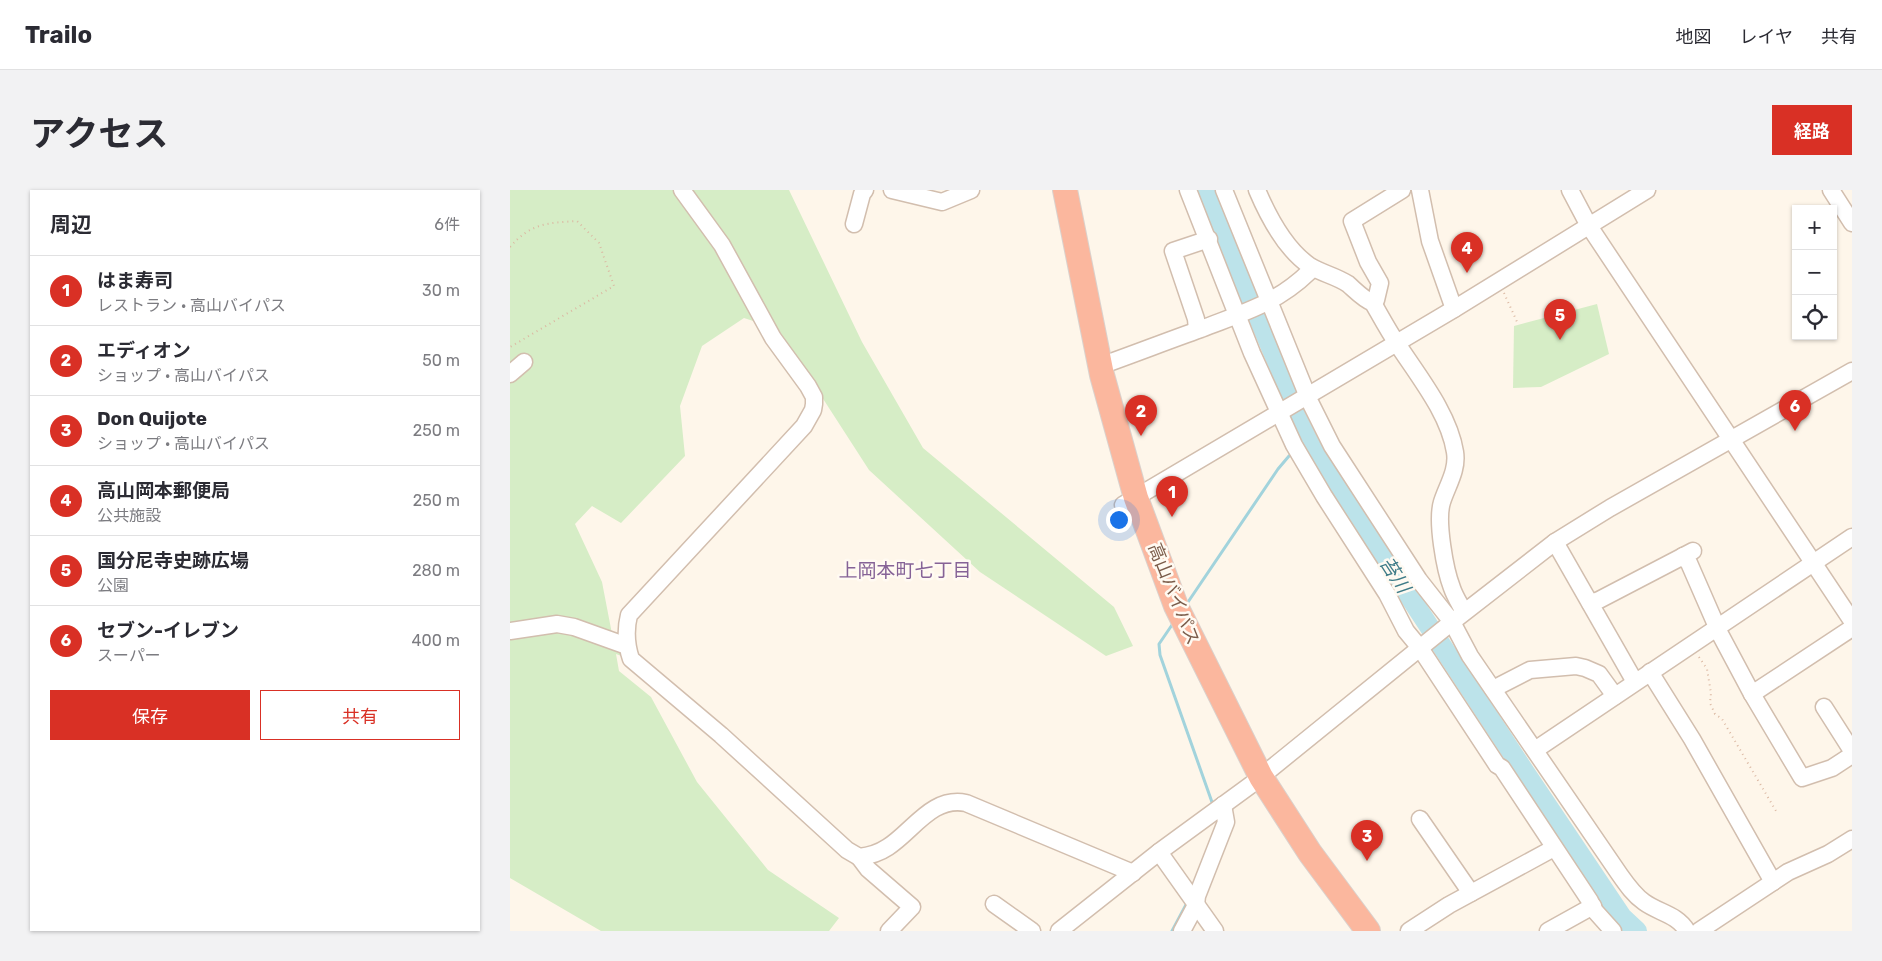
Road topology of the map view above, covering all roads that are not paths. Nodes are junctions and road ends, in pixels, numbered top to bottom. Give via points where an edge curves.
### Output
1 (682, 190) edge
2 (865, 190) edge
3 (892, 190) edge
4 (971, 190) edge
5 (1050, 190) edge
6 (1065, 190) edge
7 (1188, 190) edge
8 (1224, 190) edge
9 (1402, 190) edge
10 (1420, 190) edge
11 (1570, 190) edge
12 (1648, 190) edge
13 (1831, 190) edge
14 (1262, 191) edge
15 (1852, 223) edge
16 (854, 224) dead end
17 (1589, 226) junction
18 (1209, 239) junction
19 (1309, 272) dead end
20 (1267, 303) junction
21 (1372, 303) junction
22 (1454, 309) junction
23 (1240, 314) junction
24 (1197, 330) junction
25 (1396, 343) junction
26 (524, 362) dead end
27 (1100, 366) junction
28 (1852, 371) edge
29 (510, 374) edge
30 (1306, 396) junction
31 (1279, 412) junction
32 (1731, 440) junction
33 (1130, 501) junction
34 (1852, 537) edge
35 (1555, 542) junction
36 (1813, 563) junction
37 (1590, 603) junction
38 (1454, 620) junction
39 (1852, 621) edge
40 (1717, 627) junction
41 (1852, 628) edge
42 (510, 631) edge
43 (627, 646) junction
44 (1422, 646) junction
45 (1650, 672) junction
46 (1635, 682) junction
47 (1492, 689) junction
48 (1752, 694) junction
49 (1614, 696) junction
50 (1824, 707) dead end
51 (1535, 750) junction
52 (1852, 753) edge
53 (1256, 781) junction
54 (1218, 808) junction
55 (1420, 819) dead end
56 (1852, 839) edge
57 (1554, 848) junction
58 (1159, 852) junction
59 (859, 857) junction
60 (1133, 873) junction
61 (1773, 882) junction
62 (1471, 893) junction
63 (1192, 898) junction
64 (994, 904) dead end
65 (1593, 906) junction
66 (1565, 927) edge
67 (889, 931) edge
68 (1032, 931) edge
69 (1059, 931) edge
70 (1182, 931) edge
71 (1215, 931) edge
72 (1349, 931) edge
73 (1368, 931) edge
74 (1409, 931) edge
75 (1548, 931) edge
76 (1613, 931) edge
77 (1687, 931) edge
78 (1698, 931) edge

1 - 43 street via 722,245 773,338 814,396 814,404 804,426 629,615
2 - 16 street
3 - 4 street via 942,202
5 - 33 highway, 高山バイパス via 1087,378
6 - 27 highway, 高山バイパス
7 - 18 street
8 - 20 street
9 - 21 street via 1352,221 1380,283 1376,300
10 - 22 street via 1430,241
11 - 17 street
12 - 17 street
13 - 15 street
14 - 21 street via 1278,230 1304,262 1347,284
17 - 22 street
17 - 32 street
18 - 23 street
18 - 24 street via 1173,251
19 - 20 street via 1289,291
20 - 23 street
20 - 30 street
21 - 25 street
22 - 25 street
23 - 24 street
23 - 31 street
24 - 27 street
25 - 30 street
25 - 38 street via 1435,403 1454,444 1455,469 1439,515
26 - 29 street
27 - 33 highway, 高山バイパス
28 - 32 street
30 - 31 street
30 - 38 street via 1332,446 1419,580
31 - 33 street
31 - 44 street via 1298,452 1387,594 1406,631
32 - 35 street
32 - 36 street
33 - 53 highway, 高山バイパス via 1175,621 1179,649
34 - 36 street
35 - 37 street
35 - 38 street
36 - 39 street
36 - 40 street
37 - 40 street via 1688,554 1688,563
37 - 46 street
38 - 44 street
38 - 47 street via 1470,656
40 - 45 street
40 - 48 street
41 - 48 street
42 - 43 street via 557,624
43 - 59 street via 631,660 721,734
44 - 53 street
44 - 57 street
45 - 46 street
45 - 61 street
46 - 49 street
47 - 49 street via 1530,670 1576,666 1599,674
47 - 51 street
48 - 52 street via 1802,778 1832,768
49 - 51 street
50 - 52 street
51 - 77 street via 1634,893 1645,903 1678,919
53 - 54 street
53 - 72 highway, 高山バイパス via 1306,872
53 - 73 highway, 高山バイパス
54 - 58 street
54 - 63 street via 1226,822 1197,896
55 - 62 street
56 - 61 street
57 - 62 street
57 - 65 street
58 - 60 street
58 - 63 street
59 - 60 street via 889,847 936,807 956,801
59 - 67 street via 912,908
60 - 69 street
61 - 78 street
62 - 74 street
63 - 70 street
63 - 71 street
64 - 68 street
65 - 66 street
65 - 76 street
66 - 75 street

